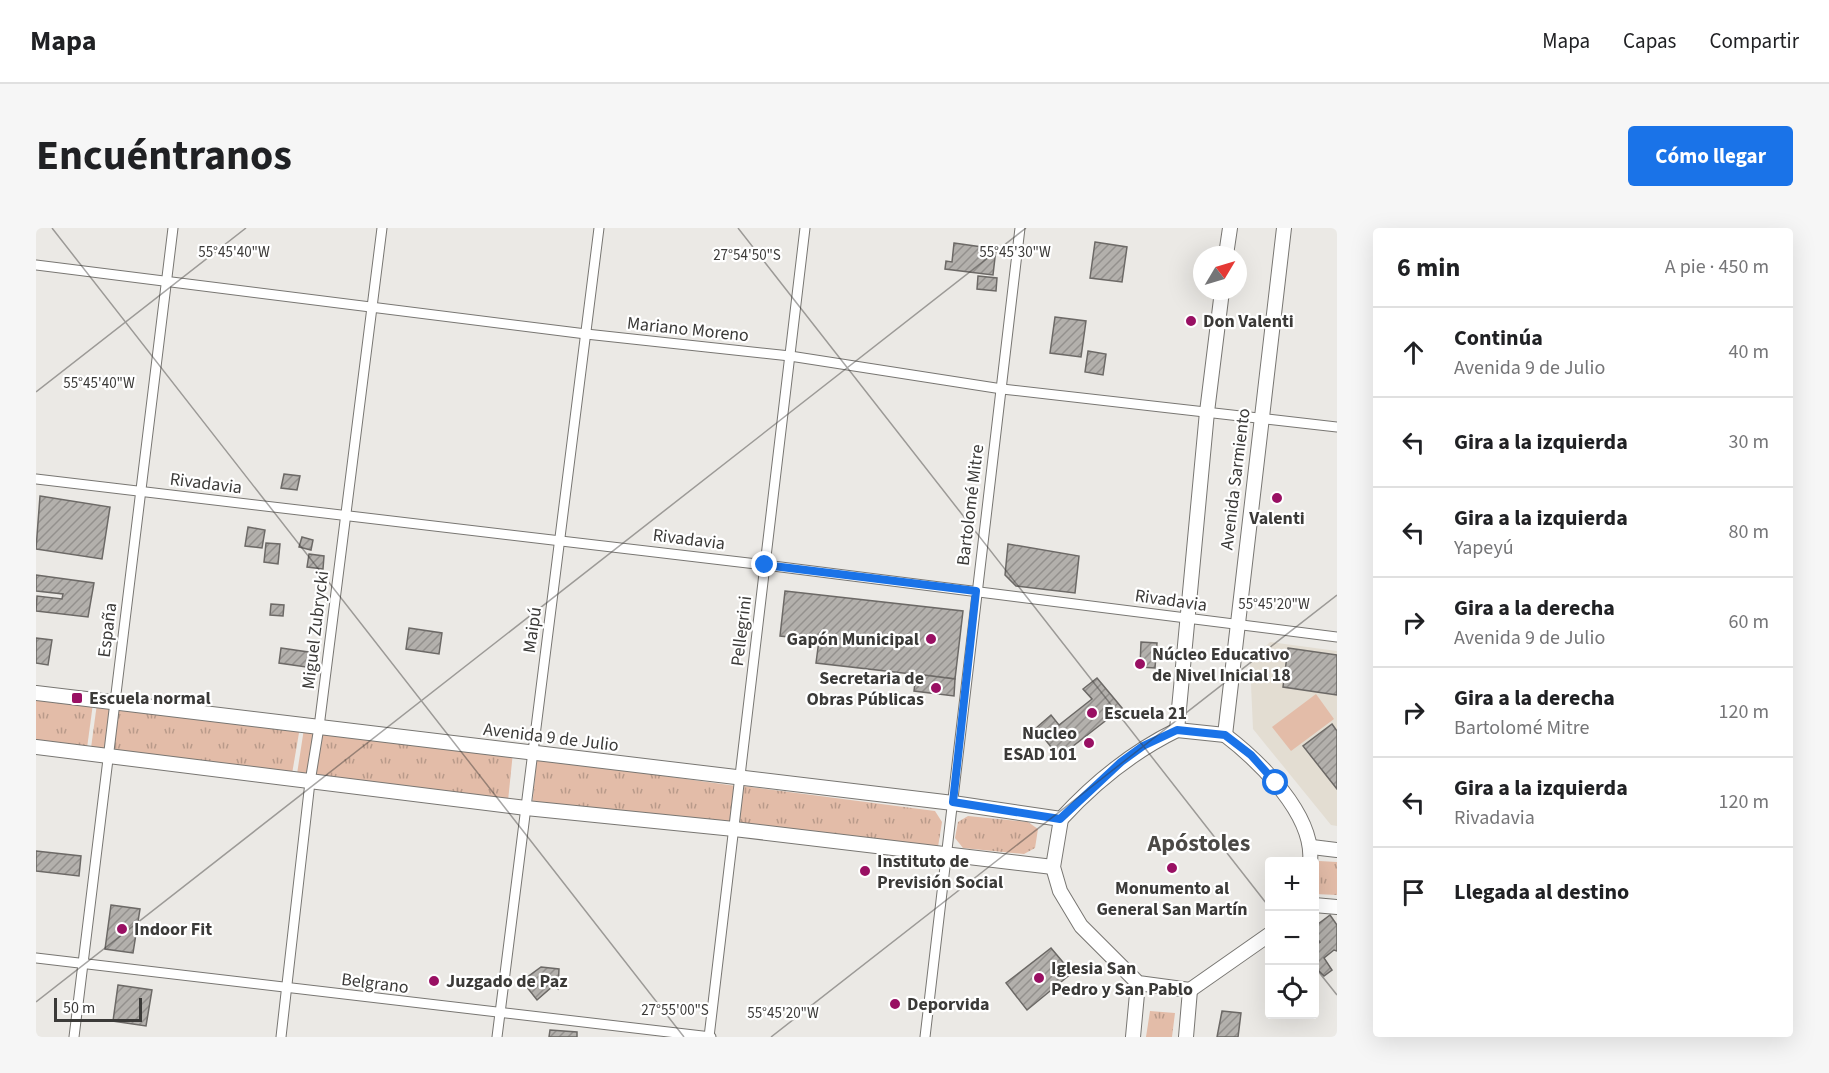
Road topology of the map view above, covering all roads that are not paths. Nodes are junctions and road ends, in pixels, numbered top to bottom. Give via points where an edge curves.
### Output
1 (173, 228) edge
2 (382, 228) edge
3 (599, 228) edge
4 (805, 228) edge
5 (1020, 228) edge
6 (1230, 228) edge
7 (1284, 228) edge
8 (1227, 246) edge
9 (36, 265) edge
10 (166, 281) junction
11 (1221, 300) edge
12 (373, 308) junction
13 (586, 334) junction
14 (790, 356) junction
15 (1002, 389) junction
16 (1207, 412) junction
17 (1260, 420) junction
18 (1337, 427) edge
19 (36, 479) edge
20 (140, 492) junction
21 (346, 516) junction
22 (560, 541) junction
23 (765, 565) junction
24 (976, 591) junction
25 (1186, 618) junction
26 (1236, 626) junction
27 (1337, 637) edge
28 (36, 693) edge
29 (115, 702) junction
30 (319, 727) junction
31 (1177, 730) junction
32 (1225, 735) junction
33 (36, 747) edge
34 (532, 752) junction
35 (108, 756) junction
36 (740, 778) junction
37 (310, 782) junction
38 (953, 802) junction
39 (526, 808) junction
40 (1060, 819) junction
41 (734, 829) junction
42 (1337, 850) edge
43 (1311, 854) edge
44 (947, 855) junction
45 (1053, 867) junction
46 (1319, 905) edge
47 (1337, 907) edge
48 (1265, 937) edge
49 (36, 958) edge
50 (83, 964) junction
51 (1138, 983) junction
52 (285, 989) junction
53 (1190, 990) junction
54 (500, 1014) junction
55 (74, 1037) edge
56 (281, 1037) edge
57 (497, 1037) edge
58 (710, 1037) edge
59 (925, 1037) edge
60 (1133, 1037) edge
61 (1186, 1037) edge

1 - 10 street, España
2 - 12 street, Miguel Zubrycki
3 - 13 street, Maipú
4 - 14 street, Pellegrini
5 - 15 street, Bartolomé Mitre
6 - 8 main road
7 - 17 main road, Avenida Sarmiento
9 - 10 street, Mariano Moreno
10 - 12 street, Mariano Moreno
10 - 20 street, España
11 - 16 main road, Avenida Sarmiento
12 - 13 street, Mariano Moreno
12 - 21 street, Miguel Zubrycki
13 - 14 street, Mariano Moreno
13 - 22 street, Maipú
14 - 15 street, Mariano Moreno
14 - 23 street, Pellegrini
15 - 16 street, Mariano Moreno
15 - 24 street, Bartolomé Mitre
16 - 17 street, Mariano Moreno
16 - 25 main road, Avenida Sarmiento
17 - 18 street, Mariano Moreno
17 - 26 main road, Avenida Sarmiento
19 - 20 street, Rivadavia
20 - 21 street, Rivadavia
20 - 29 street, España
21 - 22 street, Rivadavia
21 - 30 street, Miguel Zubrycki
22 - 23 street, Rivadavia
22 - 34 street, Maipú
23 - 24 street, Rivadavia
23 - 36 street, Pellegrini
24 - 25 street, Rivadavia
24 - 38 street, Bartolomé Mitre
25 - 26 street, Rivadavia
25 - 31 main road, Avenida Sarmiento
26 - 27 street, Rivadavia
26 - 32 main road, Avenida Sarmiento
28 - 29 main road, Avenida 9 de Julio
29 - 30 main road, Avenida 9 de Julio
29 - 35 street, España
30 - 34 main road, Avenida 9 de Julio
30 - 37 street, Miguel Zubrycki
31 - 32 main road
31 - 40 main road via 1121,762
32 - 43 main road via 1251,755 1276,783 1297,815
33 - 35 main road
34 - 36 main road, Avenida 9 de Julio
34 - 39 street, Maipú
35 - 37 main road
35 - 50 street, España
36 - 38 main road, Avenida 9 de Julio
36 - 41 street, Pellegrini
37 - 39 main road
37 - 52 street, Miguel Zubrycki
38 - 40 main road, Avenida 9 de Julio
38 - 44 street, Bartolomé Mitre
39 - 41 main road
39 - 54 street, Maipú
40 - 45 main road
41 - 44 main road
41 - 58 street, Pellegrini
42 - 43 main road
44 - 45 main road
44 - 59 street, Bartolomé Mitre
45 - 51 main road via 1060,891 1081,926
46 - 47 main road
48 - 53 main road
49 - 50 street, Belgrano
50 - 52 street, Belgrano
50 - 55 street, España
51 - 53 main road
51 - 60 main road
52 - 54 street, Belgrano
52 - 56 street, Miguel Zubrycki
53 - 61 main road
54 - 57 street, Maipú
54 - 58 street, Belgrano

